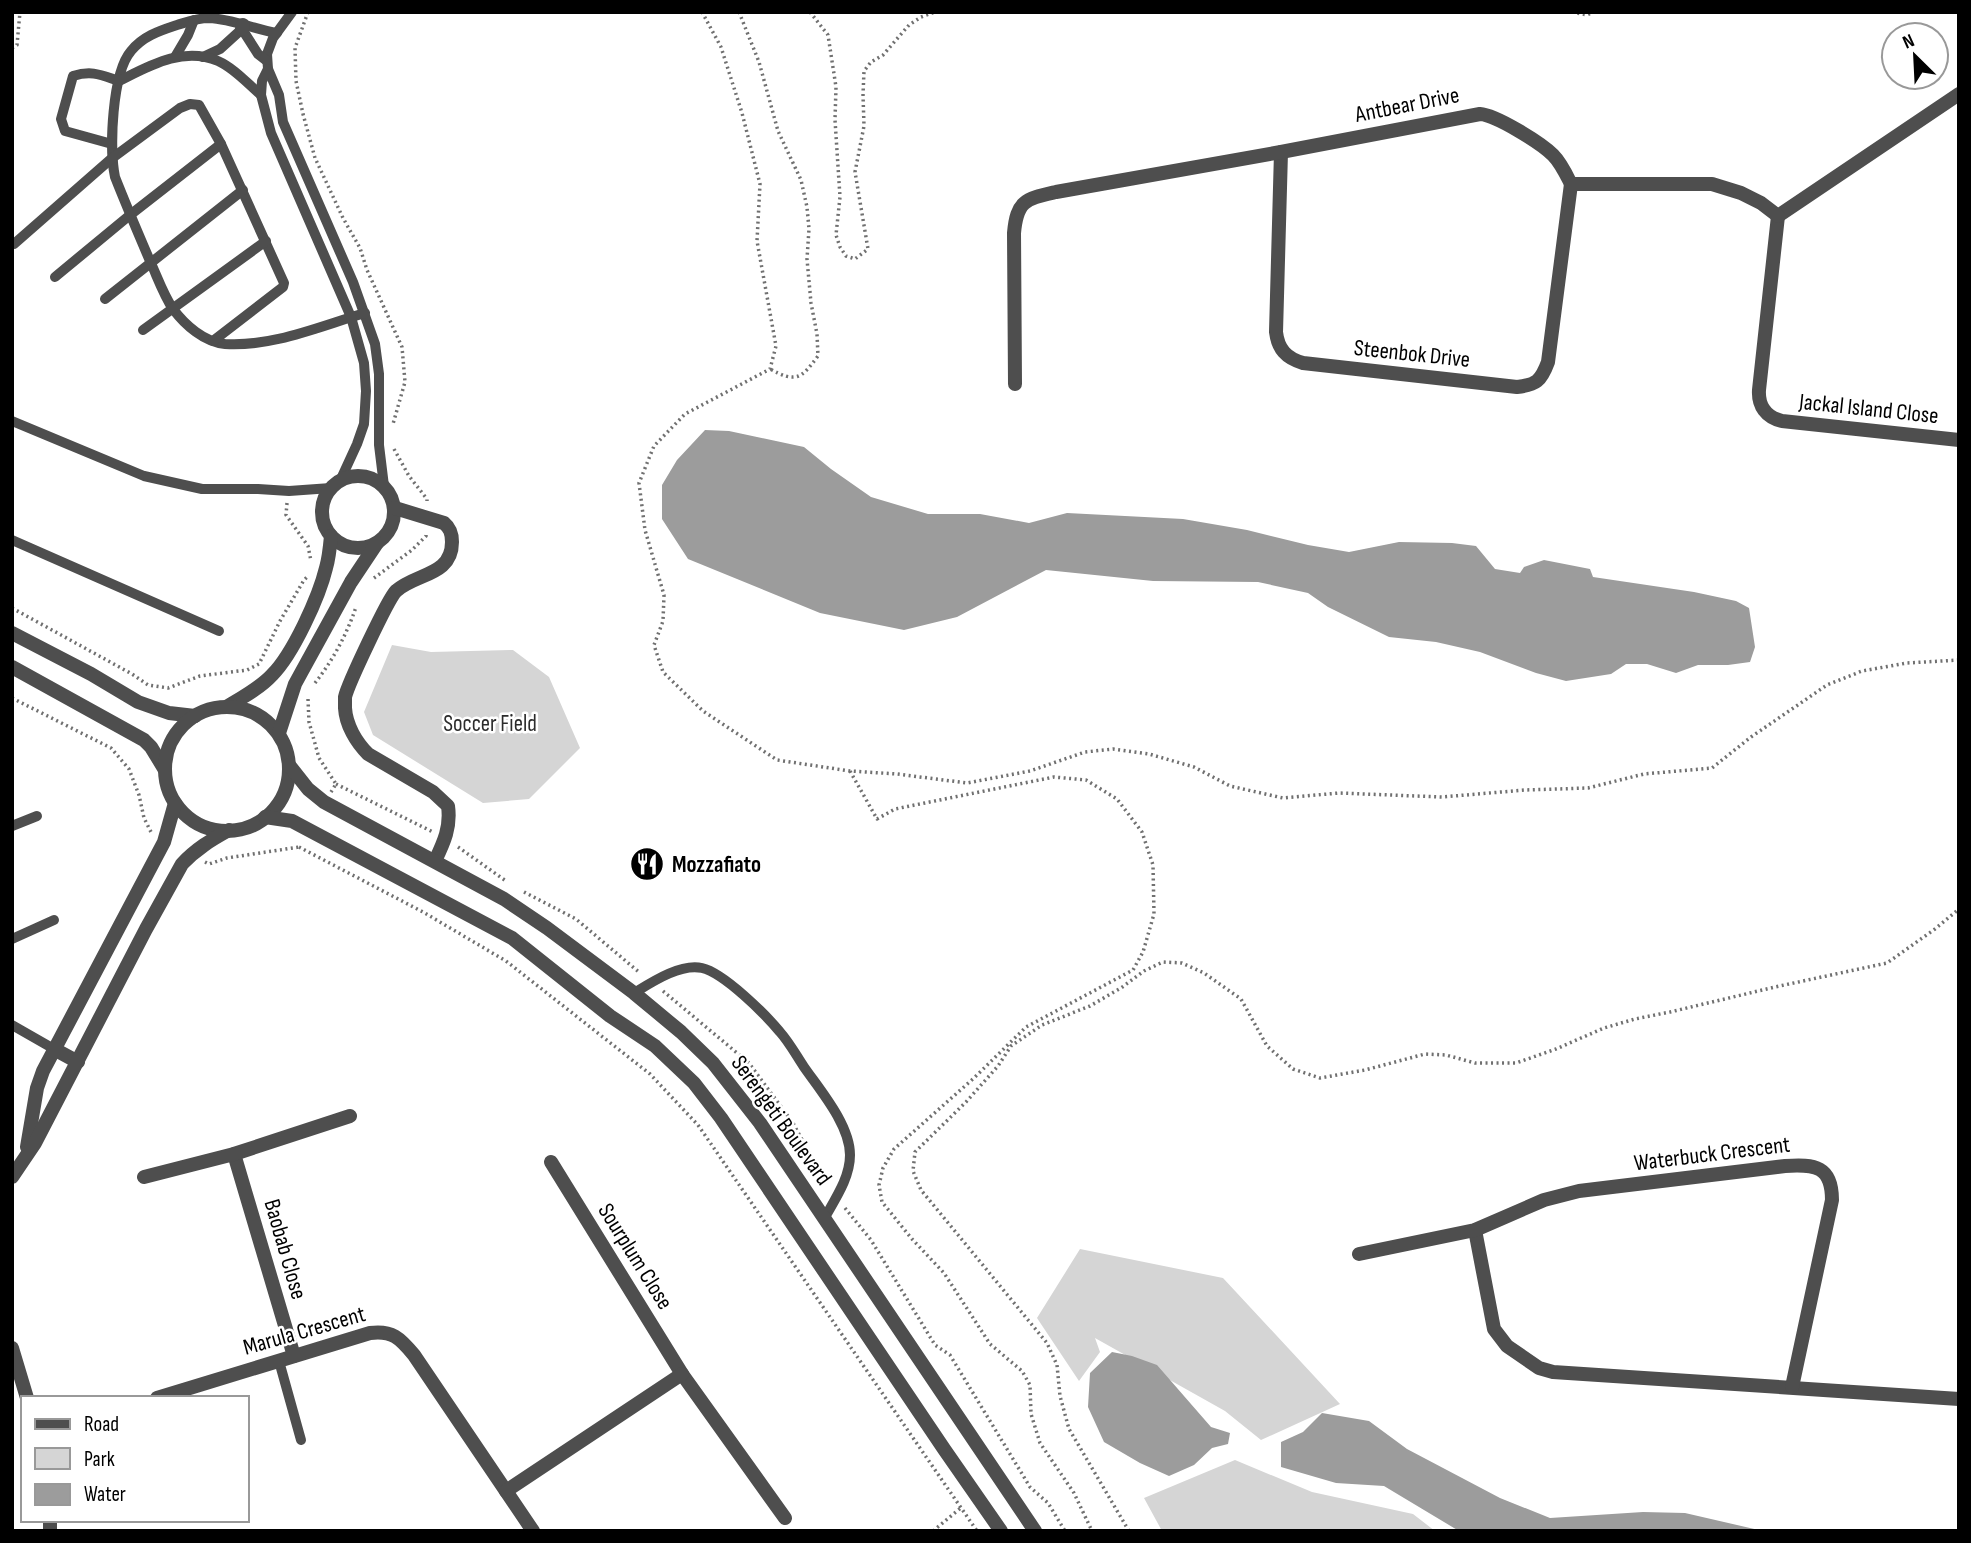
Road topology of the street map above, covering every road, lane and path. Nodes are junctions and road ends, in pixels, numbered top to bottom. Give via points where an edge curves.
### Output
1 (20, 12) edge
2 (292, 12) edge
3 (702, 12) edge
4 (739, 12) edge
5 (810, 12) edge
6 (935, 12) edge
7 (1572, 12) edge
8 (1594, 12) edge
9 (194, 20) junction
10 (242, 22) edge
11 (277, 33) junction
12 (12, 48) edge
13 (174, 57) junction
14 (202, 57) junction
15 (267, 65) junction
16 (119, 81) junction
17 (1959, 94) edge
18 (261, 95) junction
19 (112, 144) junction
20 (221, 144) junction
21 (1281, 152) junction
22 (111, 159) junction
23 (1572, 184) junction
24 (243, 190) junction
25 (130, 215) junction
26 (1778, 216) junction
27 (266, 241) junction
28 (14, 244) dead end
29 (151, 262) junction
30 (55, 277) dead end
31 (105, 299) dead end
32 (173, 308) junction
33 (365, 313) junction
34 (351, 317) junction
35 (144, 330) dead end
36 (213, 341) junction
37 (769, 369) junction
38 (1015, 384) dead end
39 (12, 421) edge
40 (1959, 440) edge
41 (336, 484) junction
42 (384, 486) junction
43 (289, 491) junction
44 (395, 508) junction
45 (428, 519) junction
46 (331, 536) junction
47 (12, 540) edge
48 (377, 543) junction
49 (373, 578) dead end
50 (12, 608) edge
51 (219, 631) dead end
52 (12, 633) edge
53 (1959, 660) edge
54 (12, 667) edge
55 (295, 684) junction
56 (12, 698) edge
57 (228, 706) junction
58 (195, 716) junction
59 (279, 733) junction
60 (289, 765) junction
61 (165, 770) junction
62 (850, 771) junction
63 (324, 802) junction
64 (175, 803) junction
65 (37, 816) dead end
66 (265, 817) junction
67 (12, 826) edge
68 (310, 830) junction
69 (229, 831) junction
70 (164, 842) junction
71 (299, 847) junction
72 (190, 856) junction
73 (435, 861) junction
74 (1959, 909) edge
75 (54, 920) dead end
76 (12, 939) edge
77 (84, 992) junction
78 (634, 993) junction
79 (107, 1005) junction
80 (12, 1025) edge
81 (54, 1049) junction
82 (78, 1062) junction
83 (350, 1116) dead end
84 (234, 1154) junction
85 (24, 1159) junction
86 (551, 1162) dead end
87 (12, 1177) edge
88 (144, 1177) dead end
89 (824, 1219) junction
90 (1475, 1230) junction
91 (1359, 1254) dead end
92 (12, 1348) edge
93 (287, 1359) junction
94 (682, 1374) junction
95 (1792, 1387) junction
96 (198, 1392) edge
97 (26, 1396) edge
98 (171, 1396) edge
99 (1959, 1399) edge
100 (301, 1440) dead end
101 (506, 1491) junction
102 (975, 1493) junction
103 (961, 1507) junction
104 (785, 1518) dead end
105 (533, 1531) edge
106 (933, 1531) edge
107 (977, 1531) edge
108 (1001, 1531) edge
109 (1035, 1531) edge
110 (1092, 1531) edge
111 (1129, 1531) edge

1 - 12 path via 17,45
2 - 11 lane
3 - 37 path via 721,47 760,184 757,241 776,346
4 - 37 path via 778,131 802,180 809,229 807,259 818,356 798,378
5 - 6 path via 828,35 836,87 840,177 836,235 846,256 855,259 869,249 855,172 864,126 864,71 909,25
7 - 8 path
9 - 10 lane
9 - 13 lane
9 - 16 lane via 156,32 139,43 125,59
10 - 11 lane
10 - 14 lane via 220,49
10 - 15 lane
11 - 15 lane via 269,46
13 - 14 lane
13 - 16 lane
14 - 18 lane via 231,69
15 - 18 lane
15 - 33 lane via 292,145
16 - 19 lane
16 - 19 lane via 95,73 74,76 61,119 65,131
17 - 26 street
18 - 34 lane via 271,133
19 - 22 lane
20 - 22 lane via 199,105 190,104
20 - 24 lane
20 - 25 lane
21 - 23 street, Antbear Drive via 1489,114 1552,153
21 - 23 street, Steenbok Drive via 1276,332 1286,356 1303,363 1517,387 1539,380 1548,362
21 - 38 street, Antbear Drive via 1111,181 1024,202 1014,233
22 - 25 lane
22 - 28 lane
23 - 26 street via 1712,184 1741,194
24 - 27 lane
24 - 29 lane
25 - 29 lane
25 - 30 lane
26 - 40 street, Jackal Island Close via 1759,390 1765,412 1782,421
27 - 32 lane
27 - 36 lane via 283,276 283,286
29 - 31 lane
29 - 32 lane
32 - 35 lane
32 - 36 lane via 198,334
33 - 34 lane
33 - 42 lane via 379,374
34 - 36 lane via 272,340
34 - 41 lane via 365,377 364,424
37 - 62 path via 685,414 654,446 639,483 645,530 664,595 663,621 654,645 663,672 703,711 777,760
39 - 43 lane via 144,476 202,489
41 - 42 street via 362,476
41 - 43 lane
41 - 46 street via 322,509
42 - 44 street
43 - 50 path via 286,515 308,546 314,573 304,580 259,663 247,670 200,676 168,688 148,685
44 - 45 street
44 - 48 street via 389,532
45 - 49 path via 426,536
45 - 73 street via 448,526 450,557 445,565 395,592 352,679 345,710 351,730 368,754 433,792 448,806 446,838
46 - 48 street via 356,548
46 - 57 street via 321,586 287,657 265,682
47 - 51 lane
48 - 55 street
52 - 58 street via 138,702
53 - 62 path via 1862,671 1827,685 1712,768 1644,774 1588,788 1442,797 1339,793 1283,798 1230,786 1194,767 1114,749 1084,752 1030,771 967,783
54 - 61 street via 144,740
55 - 59 street
55 - 63 path via 307,692 319,758 336,785
56 - 70 path via 111,748 129,769 151,832
57 - 58 street
57 - 59 street via 265,719
58 - 61 street via 176,733 167,750
59 - 60 street
60 - 63 street, Serengeti Boulevard
60 - 66 street via 285,793
61 - 64 street
62 - 110 path via 877,820 895,809 1054,776 1086,780 1117,799 1142,832 1153,866 1154,914 1133,970 1026,1027 894,1149 879,1185 882,1202 943,1273 990,1345 1022,1371 1030,1385 1031,1414 1040,1443 1074,1493
63 - 73 street, Serengeti Boulevard
64 - 69 street via 194,822
64 - 70 street
65 - 67 lane
66 - 68 street, Serengeti Boulevard via 292,821
66 - 69 street
68 - 71 path
68 - 102 street, Serengeti Boulevard via 512,938 655,1046 694,1083
69 - 72 street
70 - 77 street
71 - 72 path via 209,864
71 - 103 path via 506,961 650,1074 698,1125
72 - 79 street
73 - 78 street, Serengeti Boulevard via 515,906
74 - 111 path via 1887,963 1635,1019 1516,1063 1475,1063 1425,1054 1320,1078 1293,1069 1267,1046 1241,999 1204,973 1163,961 1090,1006 1042,1026 1011,1046 966,1102 915,1152 913,1171 921,1190 1047,1343 1057,1365 1069,1429
75 - 76 lane
77 - 79 street
77 - 81 street
78 - 89 street, Serengeti Boulevard via 713,1063 760,1123
78 - 89 lane via 688,966 704,968 729,982 779,1031 833,1109 846,1136 848,1172
79 - 82 street
80 - 81 lane
81 - 82 street
81 - 85 street via 37,1088
82 - 85 street
83 - 84 street
84 - 88 street
84 - 93 street, Baobab Close
85 - 87 street
86 - 94 street, Sourplum Close
89 - 109 street, Serengeti Boulevard
90 - 91 street, Waterbuck Crescent
90 - 95 street via 1494,1329 1507,1346 1539,1368
90 - 95 street, Waterbuck Crescent via 1544,1200 1579,1191 1785,1166 1817,1167 1827,1175 1832,1200
92 - 97 street
93 - 96 street, Marula Crescent
93 - 100 lane
93 - 101 street, Marula Crescent via 370,1333 392,1334 414,1355
94 - 101 street
94 - 104 street, Sourplum Close
95 - 99 street
96 - 98 street, Marula Crescent
101 - 105 street, Marula Crescent
102 - 103 path
102 - 108 street, Serengeti Boulevard
103 - 106 path
103 - 107 path

